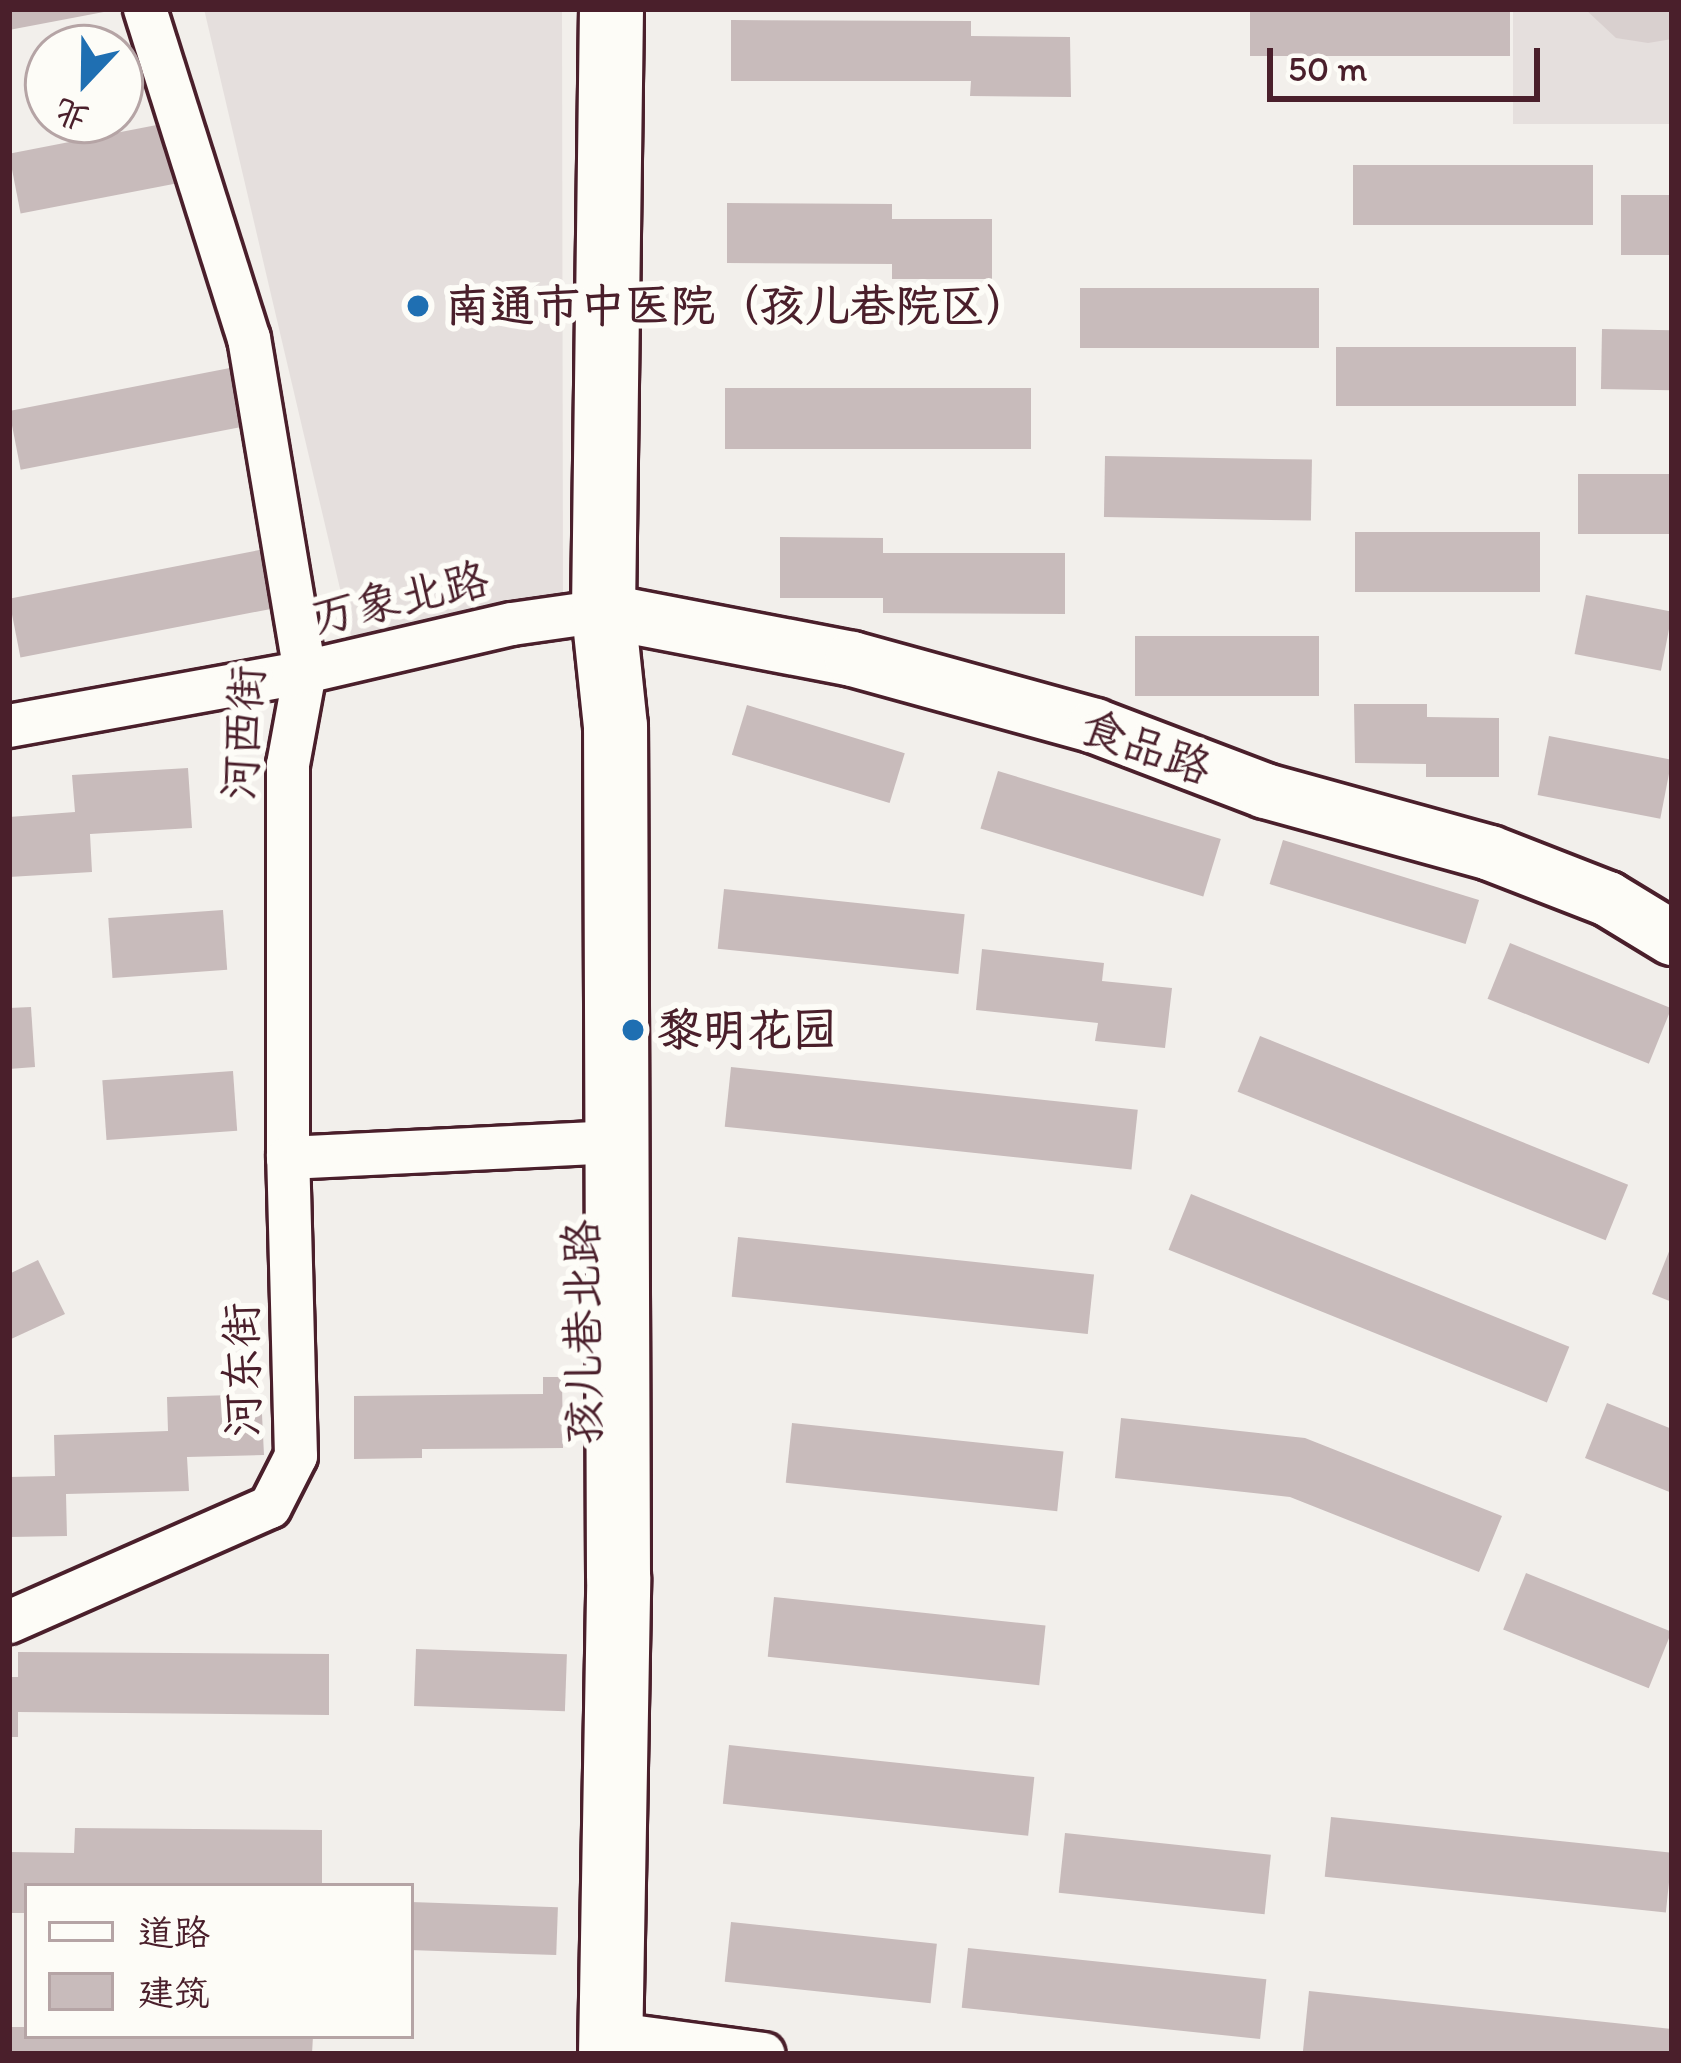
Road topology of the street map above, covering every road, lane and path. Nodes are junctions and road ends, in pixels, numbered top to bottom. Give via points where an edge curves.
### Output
1 (145, 9) edge
2 (611, 9) edge
3 (603, 611) junction
4 (304, 672) junction
5 (9, 726) edge
6 (1672, 938) edge
7 (597, 1143) junction
8 (288, 1158) junction
9 (9, 1622) edge
10 (598, 2047) edge
11 (764, 2054) edge

1 - 4 street, 河西街 via 249,338
2 - 3 main road, 孩儿巷北路
3 - 4 street, 万象北路
3 - 6 street, 食品路 via 852,659 1095,726 1265,791 1490,853 1608,899
3 - 7 main road, 孩儿巷北路 via 615,726
4 - 5 street, 万象北路
4 - 8 street, 河西街 via 288,765
7 - 8 street
7 - 10 main road, 孩儿巷北路 via 617,1577
8 - 9 street, 河东街 via 296,1456 270,1507
10 - 11 street

